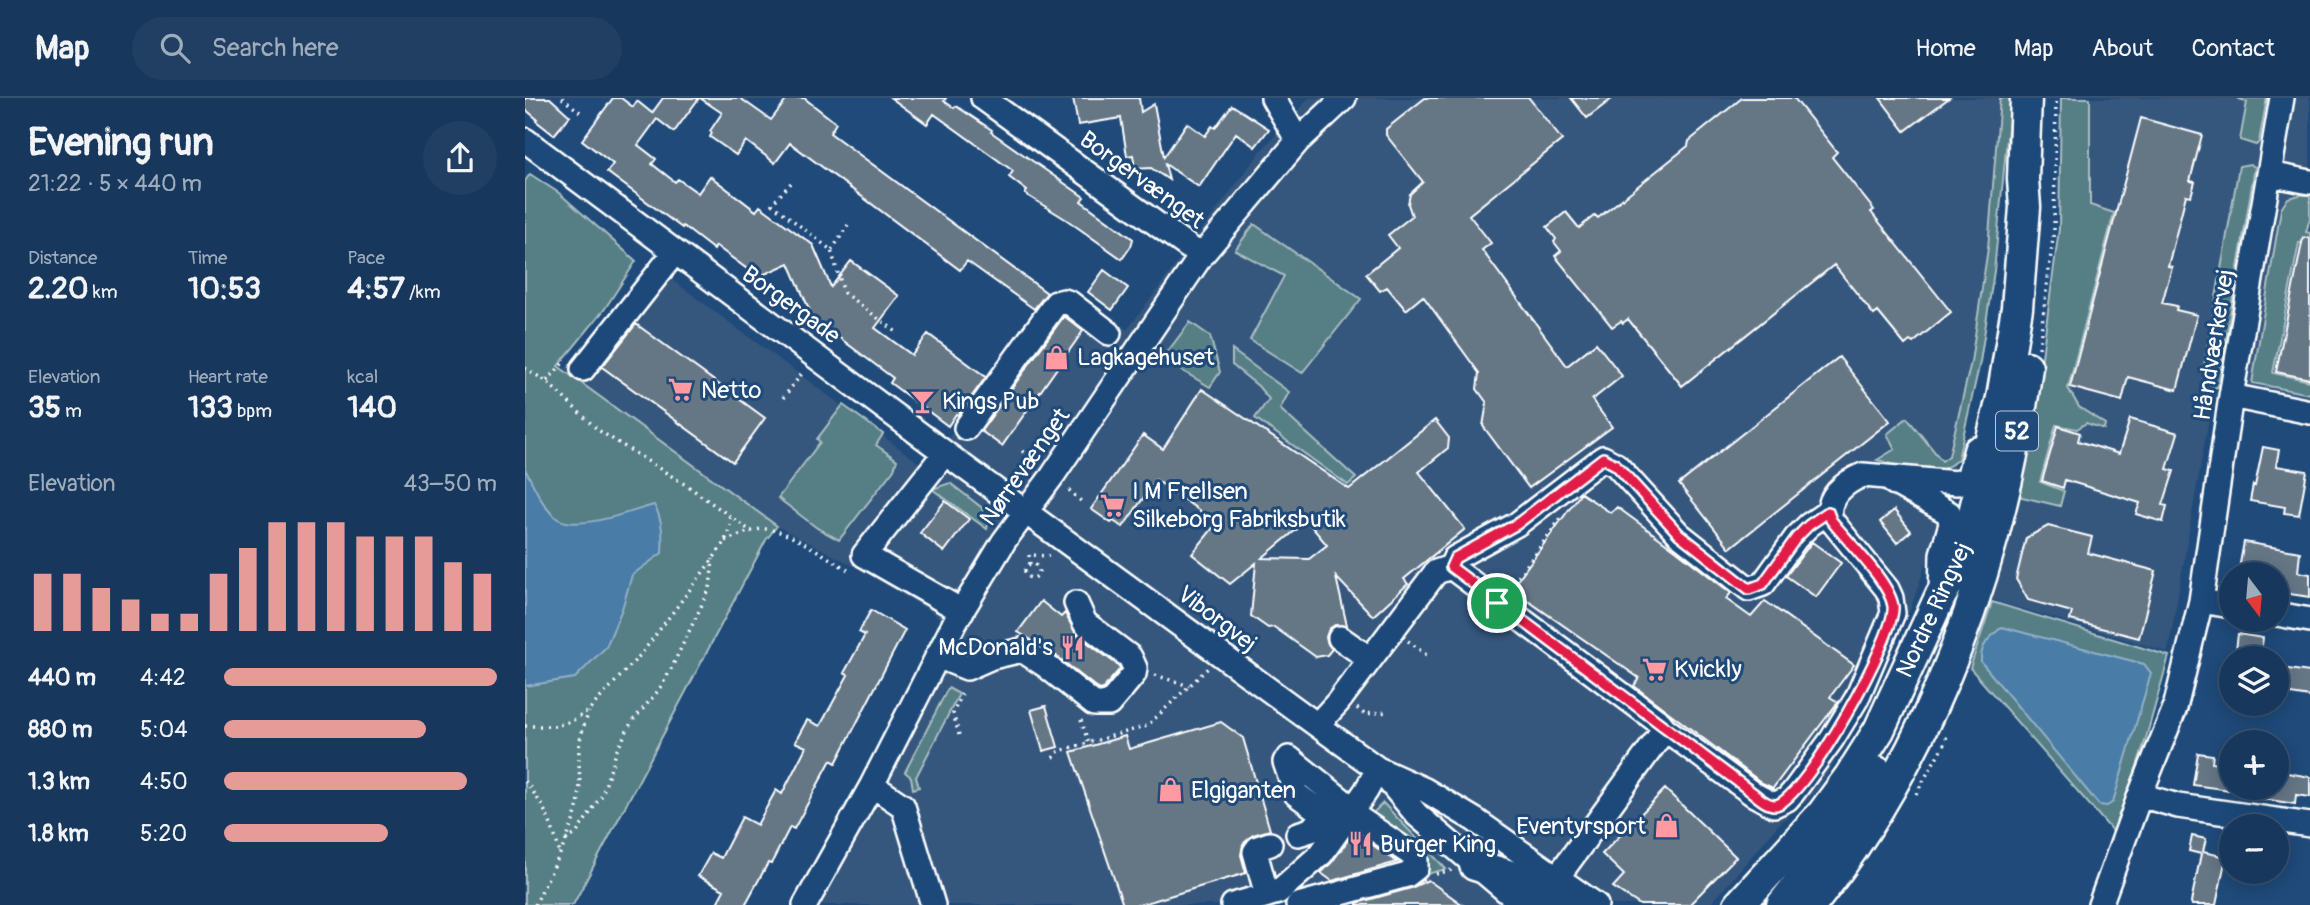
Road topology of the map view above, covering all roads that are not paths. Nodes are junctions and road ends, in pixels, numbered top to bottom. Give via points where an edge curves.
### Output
1 (983, 98) edge
2 (1273, 98) edge
3 (1344, 98) edge
4 (2026, 98) edge
5 (2043, 98) edge
6 (2282, 98) edge
7 (525, 140) edge
8 (1298, 141) junction
9 (2269, 174) junction
10 (2022, 179) junction
11 (2310, 182) edge
12 (675, 252) junction
13 (1201, 256) junction
14 (1109, 333) dead end
15 (583, 369) dead end
16 (2231, 396) junction
17 (2310, 412) edge
18 (966, 428) dead end
19 (945, 453) junction
20 (1884, 478) junction
21 (1025, 512) junction
22 (1828, 512) junction
23 (1963, 558) junction
24 (1451, 567) junction
25 (1941, 595) junction
26 (2201, 601) junction
27 (1076, 603) dead end
28 (2219, 605) edge
29 (962, 611) junction
30 (2289, 616) edge
31 (2310, 620) edge
32 (1340, 638) dead end
33 (937, 656) junction
34 (1370, 659) junction
35 (1317, 725) junction
36 (1665, 729) junction
37 (1288, 766) dead end
38 (1378, 769) junction
39 (872, 785) junction
40 (2140, 795) junction
41 (1343, 816) junction
42 (2310, 825) edge
43 (1298, 834) dead end
44 (1270, 844) dead end
45 (1475, 865) junction
46 (1559, 892) edge
47 (1260, 900) edge
48 (805, 905) edge
49 (933, 905) edge
50 (1298, 905) edge
51 (1523, 905) edge
52 (1596, 905) edge
53 (1739, 905) edge
54 (1782, 905) edge
55 (1811, 905) edge
56 (2100, 905) edge

1 - 13 street, Borgervænget
2 - 8 street
3 - 8 street, Nørrevænget
4 - 10 main road, Nordre Ringvej / 52
5 - 55 main road, Nordre Ringvej / 52 via 2043,206 2036,299 2019,425 2002,506 1972,608 1913,748 1866,832
6 - 9 street, Håndværkervej
7 - 12 street, Borgergade
8 - 13 street, Nørrevænget
9 - 11 street
9 - 16 street, Håndværkervej
10 - 20 street via 2014,208 1996,356 1968,478 1957,483
10 - 23 main road, Nordre Ringvej / 52 via 2025,207 2017,308 2002,398
12 - 15 street
12 - 19 street, Borgergade
13 - 21 street, Nørrevænget
14 - 18 street via 1070,303 1056,303
16 - 17 street
16 - 26 street, Håndværkervej
19 - 21 street, Borgergade
19 - 29 street via 864,555
20 - 22 street via 1863,475 1850,481 1834,496
20 - 25 street via 1949,513
21 - 29 street, Nørrevænget
21 - 35 street, Viborgvej
22 - 24 street via 1796,538 1763,584 1749,589 1679,534 1616,465 1603,458 1517,524 1455,558
22 - 36 street via 1887,589 1893,612 1857,698 1804,778 1787,799 1769,804
23 - 25 main road, Nordre Ringvej
23 - 54 main road via 1959,599 1897,736 1847,822
24 - 34 street via 1436,572
24 - 36 street
25 - 53 main road, Nordre Ringvej via 1879,730 1850,776 1823,813
26 - 28 street
26 - 40 street, Håndværkervej via 2175,708
27 - 33 street via 1085,622 1130,657 1135,668 1113,701 1099,705 1022,650 967,668
29 - 33 street, Nørrevænget
30 - 31 street
32 - 34 street
33 - 39 street, Nørrevænget
34 - 35 street
35 - 38 street, Viborgvej
36 - 46 street
37 - 41 street
38 - 41 street
38 - 45 street, Viborgvej via 1417,815
38 - 46 street, Viborgvej via 1475,820
39 - 48 street, Nørrevænget
39 - 49 street via 903,806
40 - 42 street via 2178,806
40 - 56 street, Håndværkervej
41 - 43 street
41 - 47 street via 1321,854
41 - 50 street via 1413,856 1416,868 1407,875
44 - 47 street via 1255,852
45 - 46 main road
45 - 51 street, Viborgvej
46 - 52 street, Viborgvej

